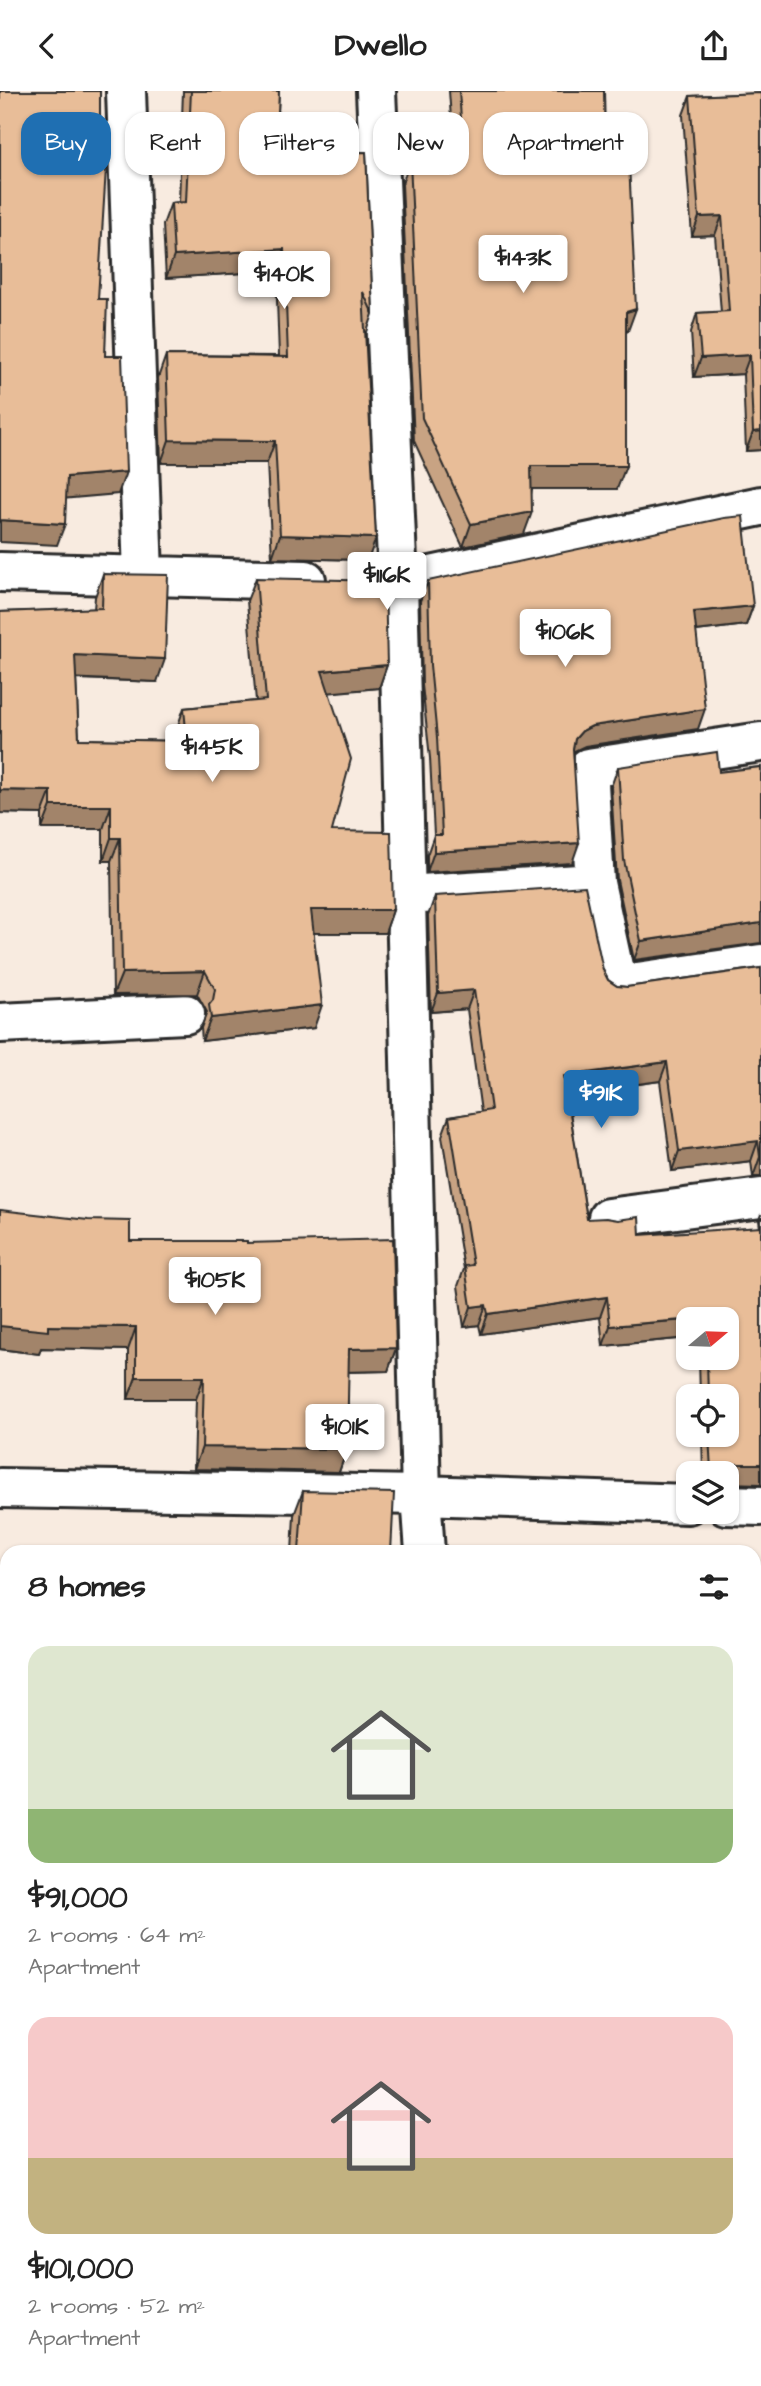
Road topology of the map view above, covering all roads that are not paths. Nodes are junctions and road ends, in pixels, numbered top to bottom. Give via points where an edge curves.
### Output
1 (126, 91) edge
2 (376, 91) edge
3 (761, 506) edge
4 (0, 572) edge
5 (143, 575) junction
6 (398, 583) junction
7 (761, 742) edge
8 (595, 883) junction
9 (406, 895) junction
10 (761, 964) edge
11 (185, 1014) dead end
12 (0, 1023) edge
13 (761, 1198) edge
14 (608, 1218) edge
15 (0, 1488) edge
16 (421, 1495) junction
17 (676, 1504) edge
18 (739, 1505) edge
19 (761, 1506) edge
20 (425, 1545) edge

1 - 5 street
2 - 6 street
3 - 6 street
4 - 5 street
5 - 6 street
6 - 9 street
7 - 8 street via 588,768
8 - 9 street
8 - 10 street via 617,985
9 - 16 street
11 - 12 street
13 - 14 street
15 - 16 street
16 - 17 street
16 - 20 street
18 - 19 street

